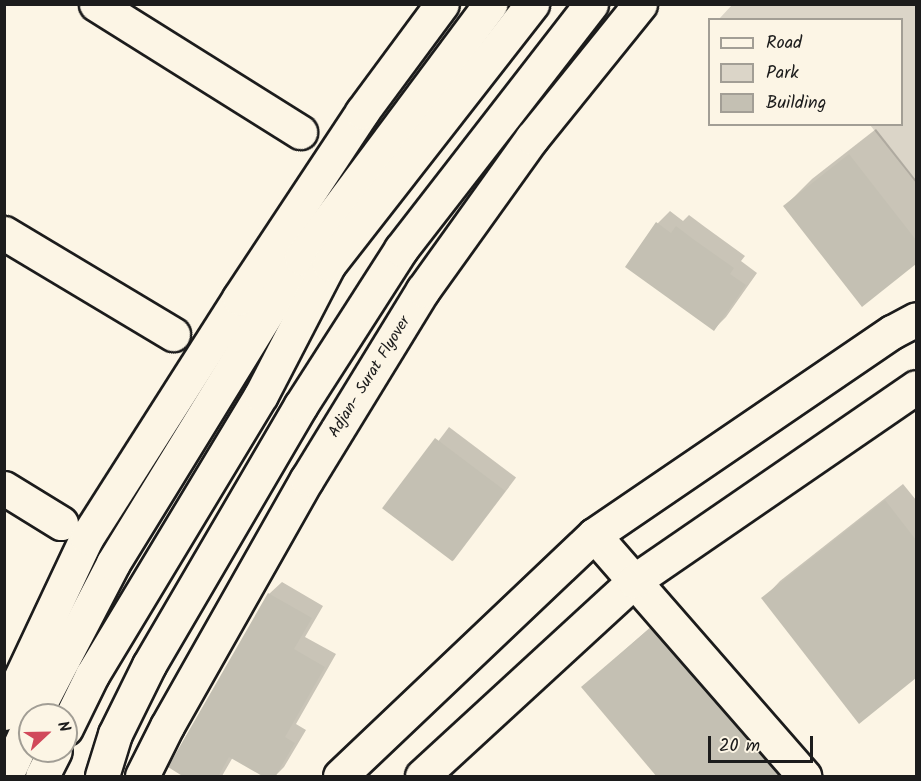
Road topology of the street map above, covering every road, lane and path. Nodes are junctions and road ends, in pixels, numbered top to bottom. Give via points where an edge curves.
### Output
1 (96, 4) edge
2 (442, 4) edge
3 (490, 4) edge
4 (532, 4) edge
5 (591, 4) edge
6 (640, 4) edge
7 (300, 132) dead end
8 (4, 233) edge
9 (916, 319) edge
10 (173, 334) dead end
11 (916, 387) edge
12 (4, 488) edge
13 (61, 523) dead end
14 (594, 535) junction
15 (634, 581) junction
16 (40, 703) edge
17 (78, 704) edge
18 (4, 713) edge
19 (115, 734) junction
20 (18, 750) edge
21 (49, 763) edge
22 (6, 777) edge
23 (42, 777) edge
24 (102, 777) edge
25 (112, 777) edge
26 (142, 777) edge
27 (340, 777) edge
28 (422, 777) edge
29 (804, 777) edge

1 - 7 main road
2 - 18 main road via 349,131 87,537
3 - 16 main road via 300,258 113,563
4 - 17 main road via 329,264 261,395
5 - 19 main road via 400,249 301,405 149,665
6 - 26 main road, Adjan- Surat Flyover via 532,138 423,290 307,479
8 - 10 main road
9 - 14 main road
11 - 15 main road
12 - 13 main road
14 - 15 main road
14 - 27 main road
15 - 28 main road
15 - 29 main road
19 - 24 main road
19 - 25 main road
20 - 22 main road
21 - 23 main road

